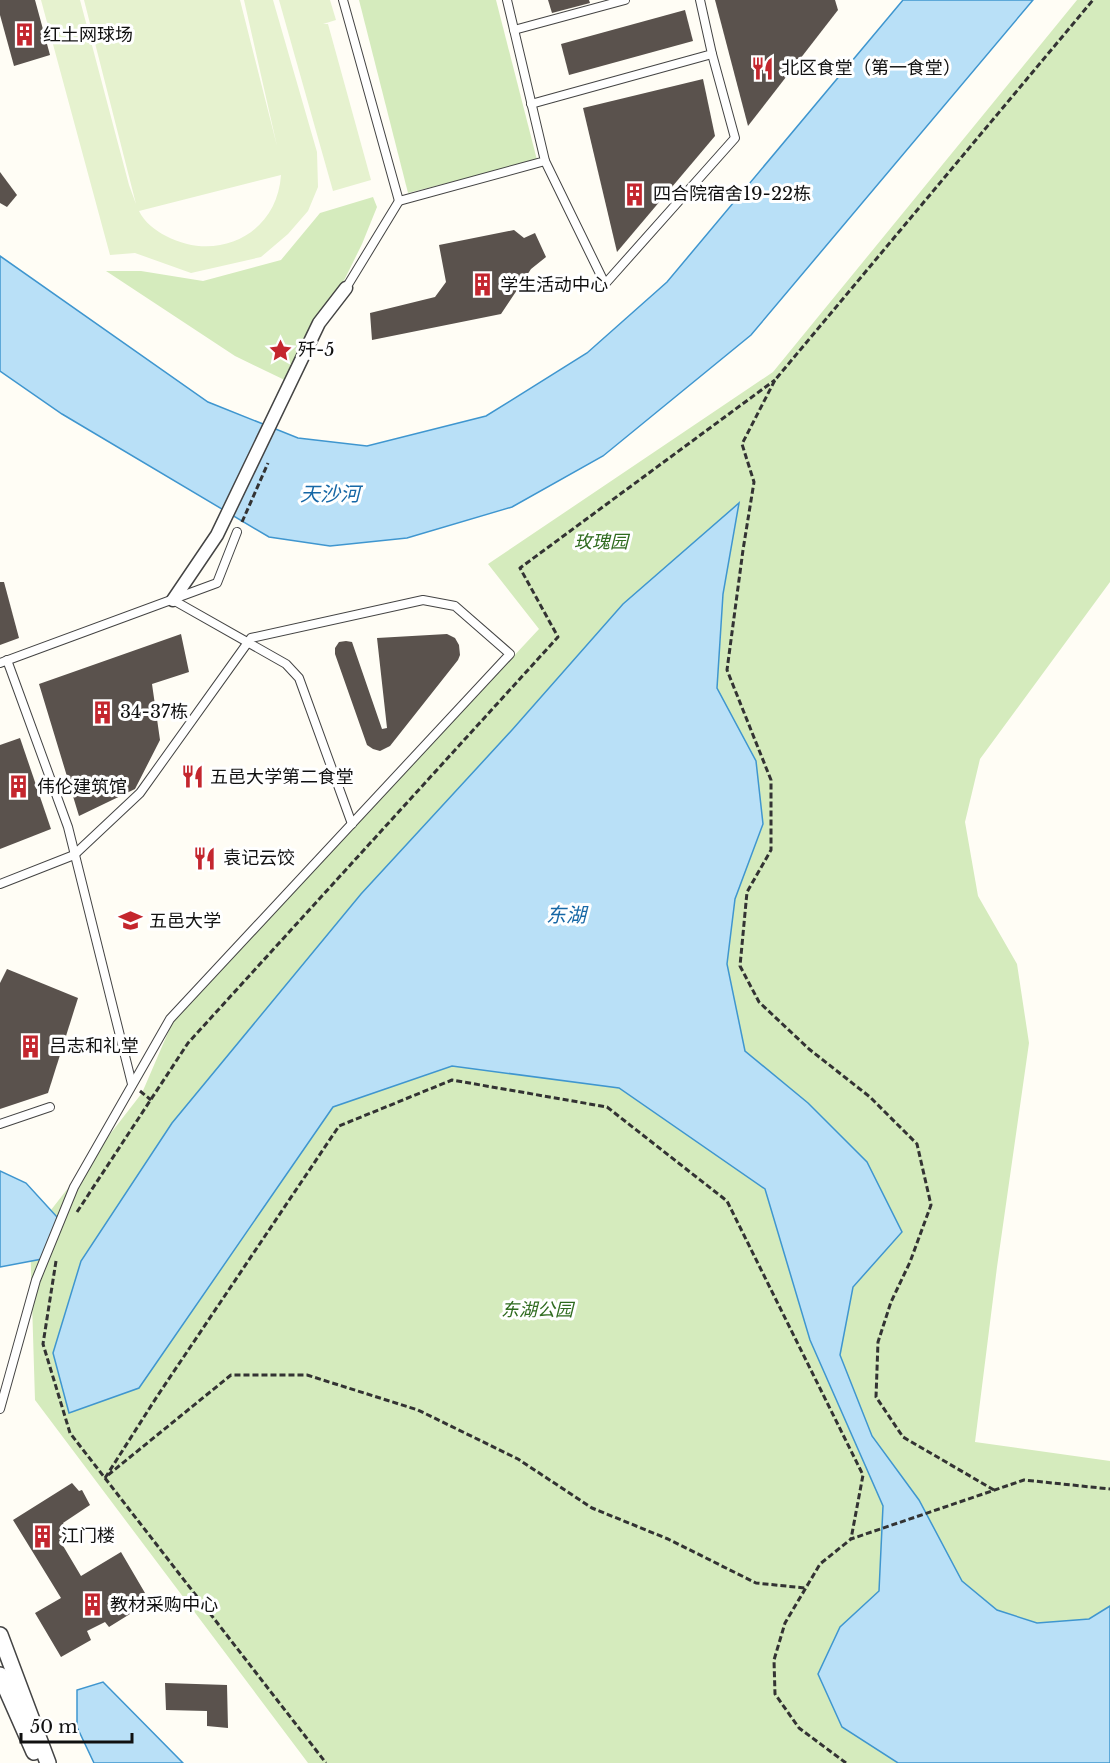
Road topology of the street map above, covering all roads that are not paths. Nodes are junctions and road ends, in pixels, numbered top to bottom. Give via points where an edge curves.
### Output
1 (343, 0) edge
2 (507, 0) edge
3 (626, 0) edge
4 (700, 0) edge
5 (514, 30) junction
6 (712, 54) junction
7 (531, 104) junction
8 (545, 161) junction
9 (399, 201) junction
10 (346, 288) joint
11 (237, 532) dead end
12 (173, 600) junction
13 (248, 642) junction
14 (3, 661) edge
15 (352, 824) junction
16 (74, 855) junction
17 (0, 884) edge
18 (132, 1084) junction
19 (50, 1107) dead end
20 (0, 1125) edge
21 (0, 1409) edge
22 (0, 1635) edge
23 (0, 1675) edge
24 (39, 1763) edge
25 (48, 1763) edge

1 - 9 lane
2 - 5 lane
3 - 5 lane
4 - 6 lane
5 - 7 lane
6 - 7 lane
6 - 8 lane via 735,138 605,284
7 - 8 lane
8 - 9 lane
9 - 10 lane
10 - 12 street via 319,323 218,535
11 - 12 lane via 218,583
12 - 13 lane
12 - 14 lane
13 - 15 lane via 286,664 299,678
13 - 15 lane via 251,638 423,600 455,606 510,654
13 - 16 lane via 140,793
14 - 16 lane via 68,827
15 - 18 lane via 170,1019
16 - 17 lane
16 - 18 lane
18 - 21 lane via 74,1187 36,1280
19 - 20 lane
22 - 25 street
23 - 24 street

